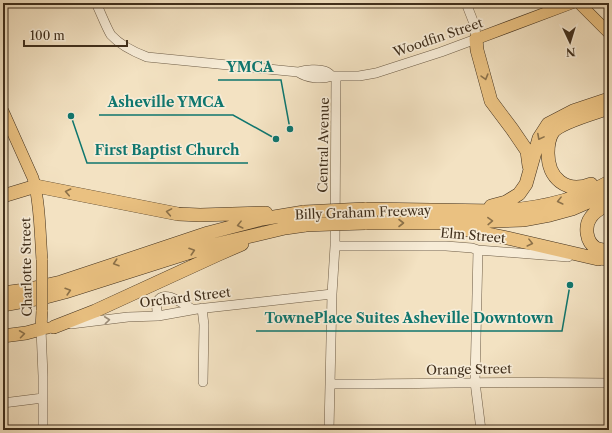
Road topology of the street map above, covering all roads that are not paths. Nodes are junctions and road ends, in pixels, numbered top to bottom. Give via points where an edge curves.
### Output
1 (96, 3) edge
2 (466, 3) edge
3 (572, 3) edge
4 (579, 3) edge
5 (609, 33) edge
6 (476, 39) junction
7 (334, 76) junction
8 (609, 99) edge
9 (609, 108) edge
10 (3, 111) edge
11 (529, 172) junction
12 (609, 176) edge
13 (609, 182) edge
14 (36, 186) junction
15 (609, 193) edge
16 (3, 196) edge
17 (609, 203) edge
18 (470, 210) junction
19 (298, 213) junction
20 (437, 223) junction
21 (285, 228) junction
22 (335, 246) junction
23 (478, 250) junction
24 (609, 251) edge
25 (603, 260) edge
26 (3, 293) edge
27 (332, 294) junction
28 (3, 305) edge
29 (202, 308) junction
30 (192, 310) junction
31 (158, 316) junction
32 (54, 327) junction
33 (41, 329) junction
34 (3, 336) edge
35 (203, 382) dead end
36 (475, 382) junction
37 (609, 383) edge
38 (330, 384) junction
39 (43, 398) junction
40 (3, 403) edge
41 (43, 430) edge
42 (329, 430) edge
43 (481, 430) edge

1 - 7 street, Woodfin Street via 111,35 125,47 147,57 298,72 322,71
2 - 6 street via 475,26
3 - 6 main road, Woodfin Street
4 - 5 main road
6 - 7 street, Woodfin Street via 376,73
6 -> 11 highway via 491,101 527,151
7 - 22 street, Central Avenue
8 -> 11 highway via 573,111 548,124 539,138
9 - 12 highway via 565,124 553,132 548,146 548,164 558,180 575,187
10 - 14 main road, Charlotte Street
11 - 18 highway via 526,184 519,194 506,202
13 -> 18 highway, Billy Graham Freeway via 574,197 540,206 516,210
14 - 16 highway
19 -> 14 highway via 178,214
14 - 33 main road, Charlotte Street, bridge via 42,260
20 -> 15 highway, Billy Graham Freeway via 523,220 572,209
17 - 24 highway via 592,215 588,221 587,234 597,248
18 - 19 highway, Billy Graham Freeway, bridge via 365,209
19 -> 26 highway, Billy Graham Freeway via 208,233 60,282
21 -> 20 highway, Billy Graham Freeway, bridge via 332,224
20 -> 25 highway
28 -> 21 highway, Billy Graham Freeway via 46,297 213,245
21 - 32 highway
22 - 23 street, Elm Street via 446,246
22 - 27 street, Central Avenue
23 - 25 street, Elm Street
23 - 36 street
27 - 29 street, Orchard Street
27 - 38 street, Central Avenue
29 - 30 street, Orchard Street
29 - 35 street
30 - 31 street, Orchard Street
30 - 31 street via 168,296 159,298
32 -> 31 street, Orchard Street via 128,317
32 - 33 main road, Orchard Street
34 -> 33 highway
33 - 39 street, Charlotte Street
36 - 37 street, Orange Street
36 - 38 street, Orange Street
36 - 43 street
38 - 42 street, Central Avenue
39 - 40 street
39 - 41 street, Charlotte Street

